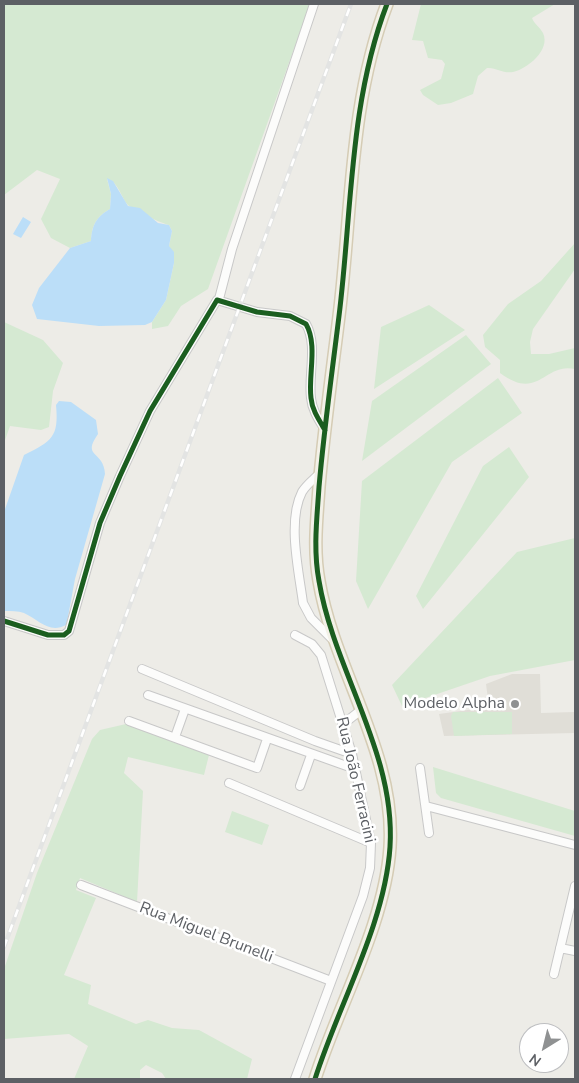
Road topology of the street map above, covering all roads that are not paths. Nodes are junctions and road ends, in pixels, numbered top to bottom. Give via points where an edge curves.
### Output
1 (314, 4) edge
2 (387, 4) edge
3 (219, 299) junction
4 (325, 430) junction
5 (320, 473) junction
6 (4, 621) edge
7 (294, 636) dead end
8 (336, 642) junction
9 (142, 669) dead end
10 (148, 695) dead end
11 (185, 709) junction
12 (361, 710) junction
13 (130, 720) dead end
14 (342, 725) junction
15 (175, 738) junction
16 (268, 739) junction
17 (352, 754) junction
18 (311, 755) junction
19 (420, 768) dead end
20 (355, 769) junction
21 (229, 783) dead end
22 (300, 786) dead end
23 (426, 806) junction
24 (429, 833) dead end
25 (371, 843) junction
26 (575, 845) edge
27 (81, 885) dead end
28 (575, 886) edge
29 (560, 948) junction
30 (575, 951) edge
31 (554, 974) dead end
32 (331, 981) junction
33 (295, 1079) edge
34 (315, 1079) edge

1 - 3 street via 232,249
2 - 4 main road via 367,64 355,144 340,313
3 - 4 street via 256,312 290,316 306,324 311,340 312,407
3 - 6 street via 168,379 131,452 100,523 69,631 64,636 48,635
4 - 5 main road
5 - 8 main road via 315,553 321,595
5 - 8 street via 306,486 299,499 295,541 306,612
7 - 14 street, Rua João Ferracini via 312,644 321,655
8 - 12 main road
9 - 17 street
10 - 11 street
11 - 15 street
11 - 16 street
12 - 14 street
12 - 34 main road via 388,801 389,860 378,908
13 - 15 street
14 - 17 street, Rua João Ferracini
15 - 16 street via 257,768
16 - 18 street
17 - 20 street, Rua João Ferracini
18 - 20 street
18 - 22 street
19 - 23 street
20 - 25 street, Rua João Ferracini
21 - 25 street
23 - 24 street
23 - 26 street
25 - 32 street, Rua João Ferracini via 370,868 363,896
27 - 32 street, Rua Miguel Brunelli
28 - 29 street
29 - 30 street
29 - 31 street
32 - 33 street, Rua João Ferracini

